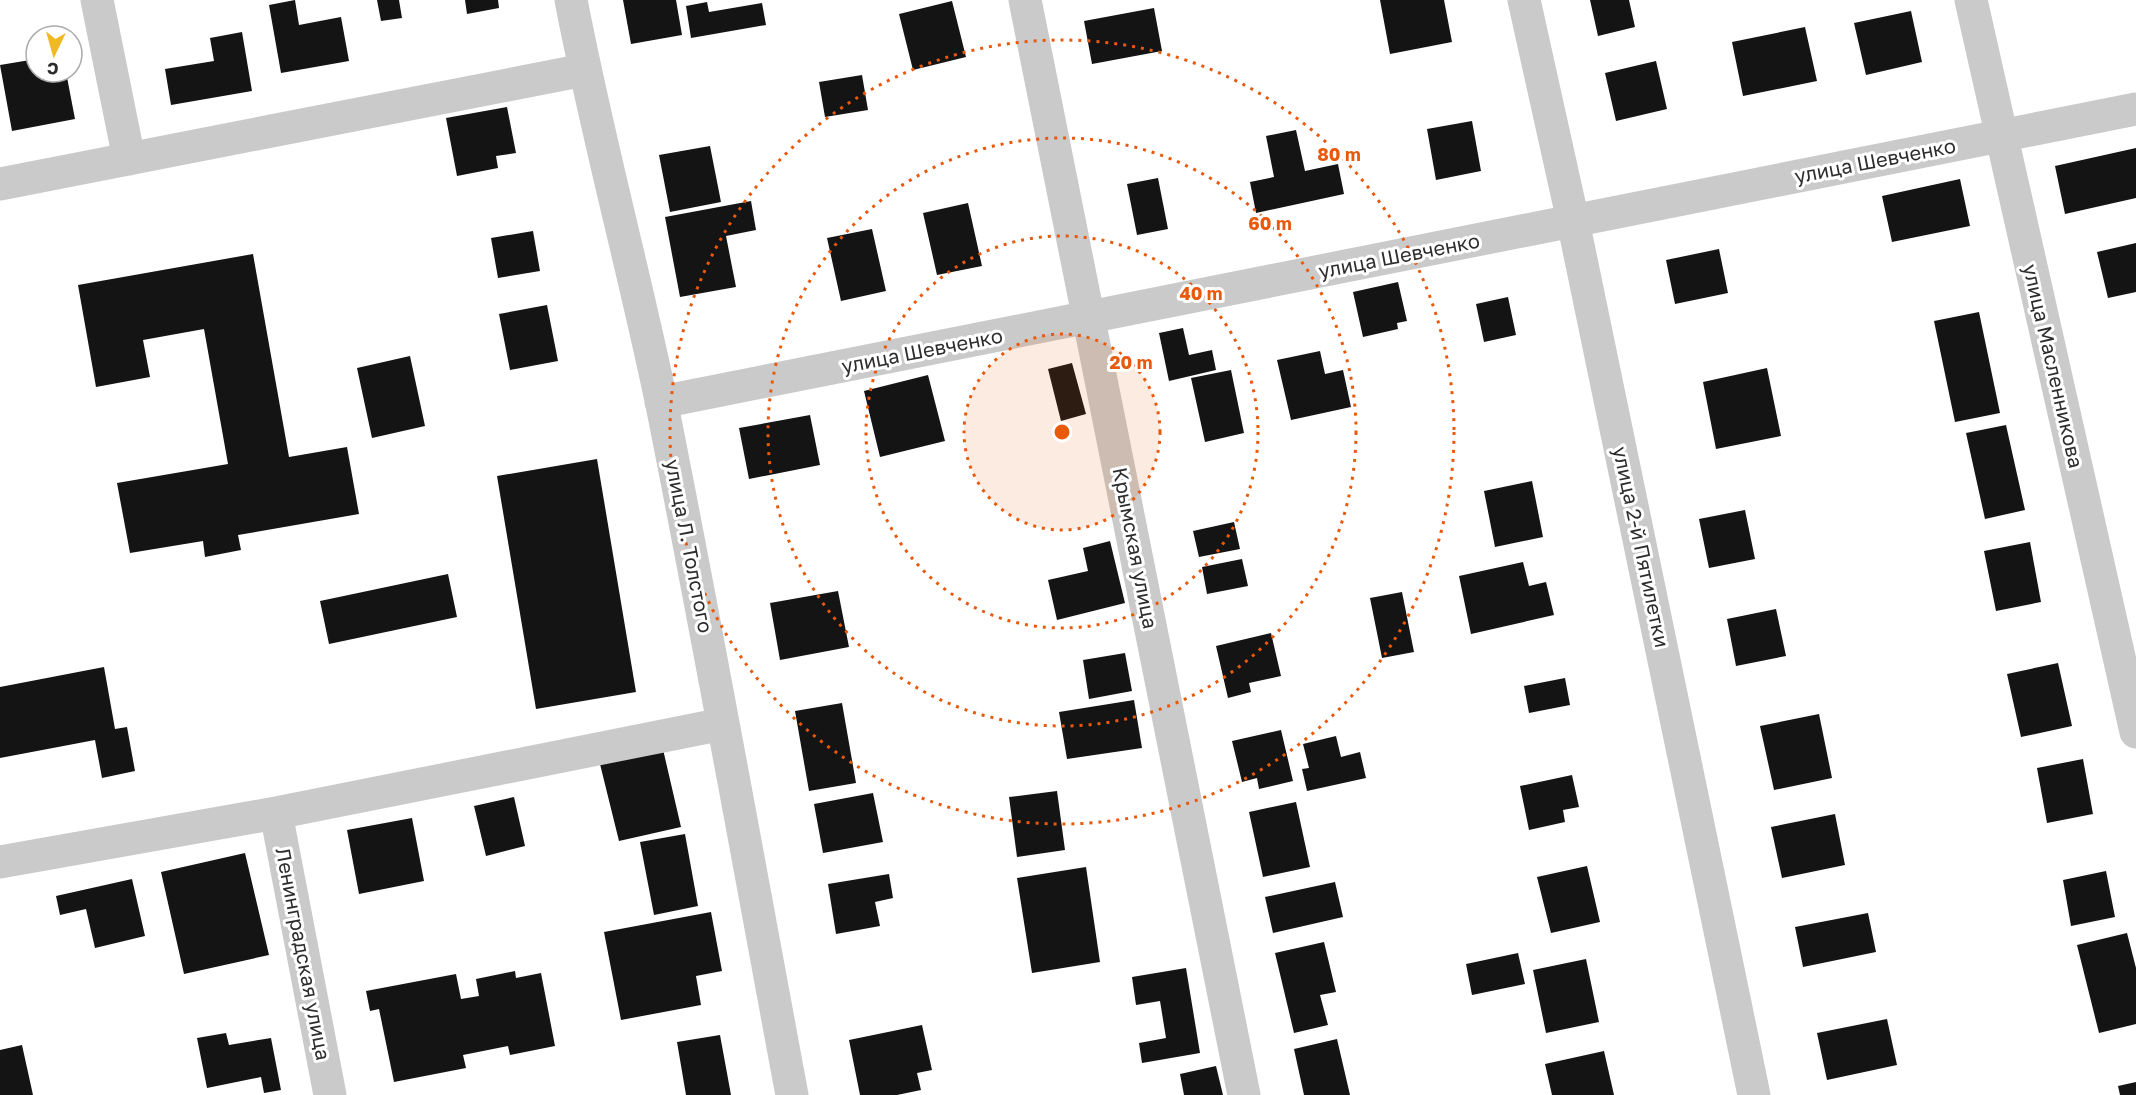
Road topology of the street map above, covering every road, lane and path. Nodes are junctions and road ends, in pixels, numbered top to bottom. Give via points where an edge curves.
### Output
1 (97, 0) edge
2 (571, 0) edge
3 (1025, 0) edge
4 (1524, 0) edge
5 (1971, 0) edge
6 (584, 70) junction
7 (2136, 109) edge
8 (2001, 136) junction
9 (129, 159) junction
10 (0, 184) edge
11 (1573, 221) junction
12 (1089, 318) junction
13 (661, 402) junction
14 (723, 724) junction
15 (2136, 732) edge
16 (276, 813) junction
17 (0, 862) edge
18 (330, 1095) edge
19 (792, 1095) edge
20 (1244, 1095) edge
21 (1754, 1095) edge

1 - 9 street
2 - 6 street, улица Л. Толстого
3 - 12 street, Крымская улица
4 - 11 street, улица 2-й Пятилетки
5 - 8 street, улица Масленникова
6 - 9 street
6 - 13 street, улица Л. Толстого
7 - 8 street, улица Шевченко
8 - 11 street, улица Шевченко
8 - 15 street, улица Масленникова
9 - 10 street
11 - 12 street, улица Шевченко
11 - 21 street, улица 2-й Пятилетки
12 - 13 street, улица Шевченко
12 - 20 street, Крымская улица
13 - 14 street, улица Л. Толстого
14 - 16 street
14 - 19 street, улица Л. Толстого
16 - 17 street
16 - 18 street, Ленинградская улица

